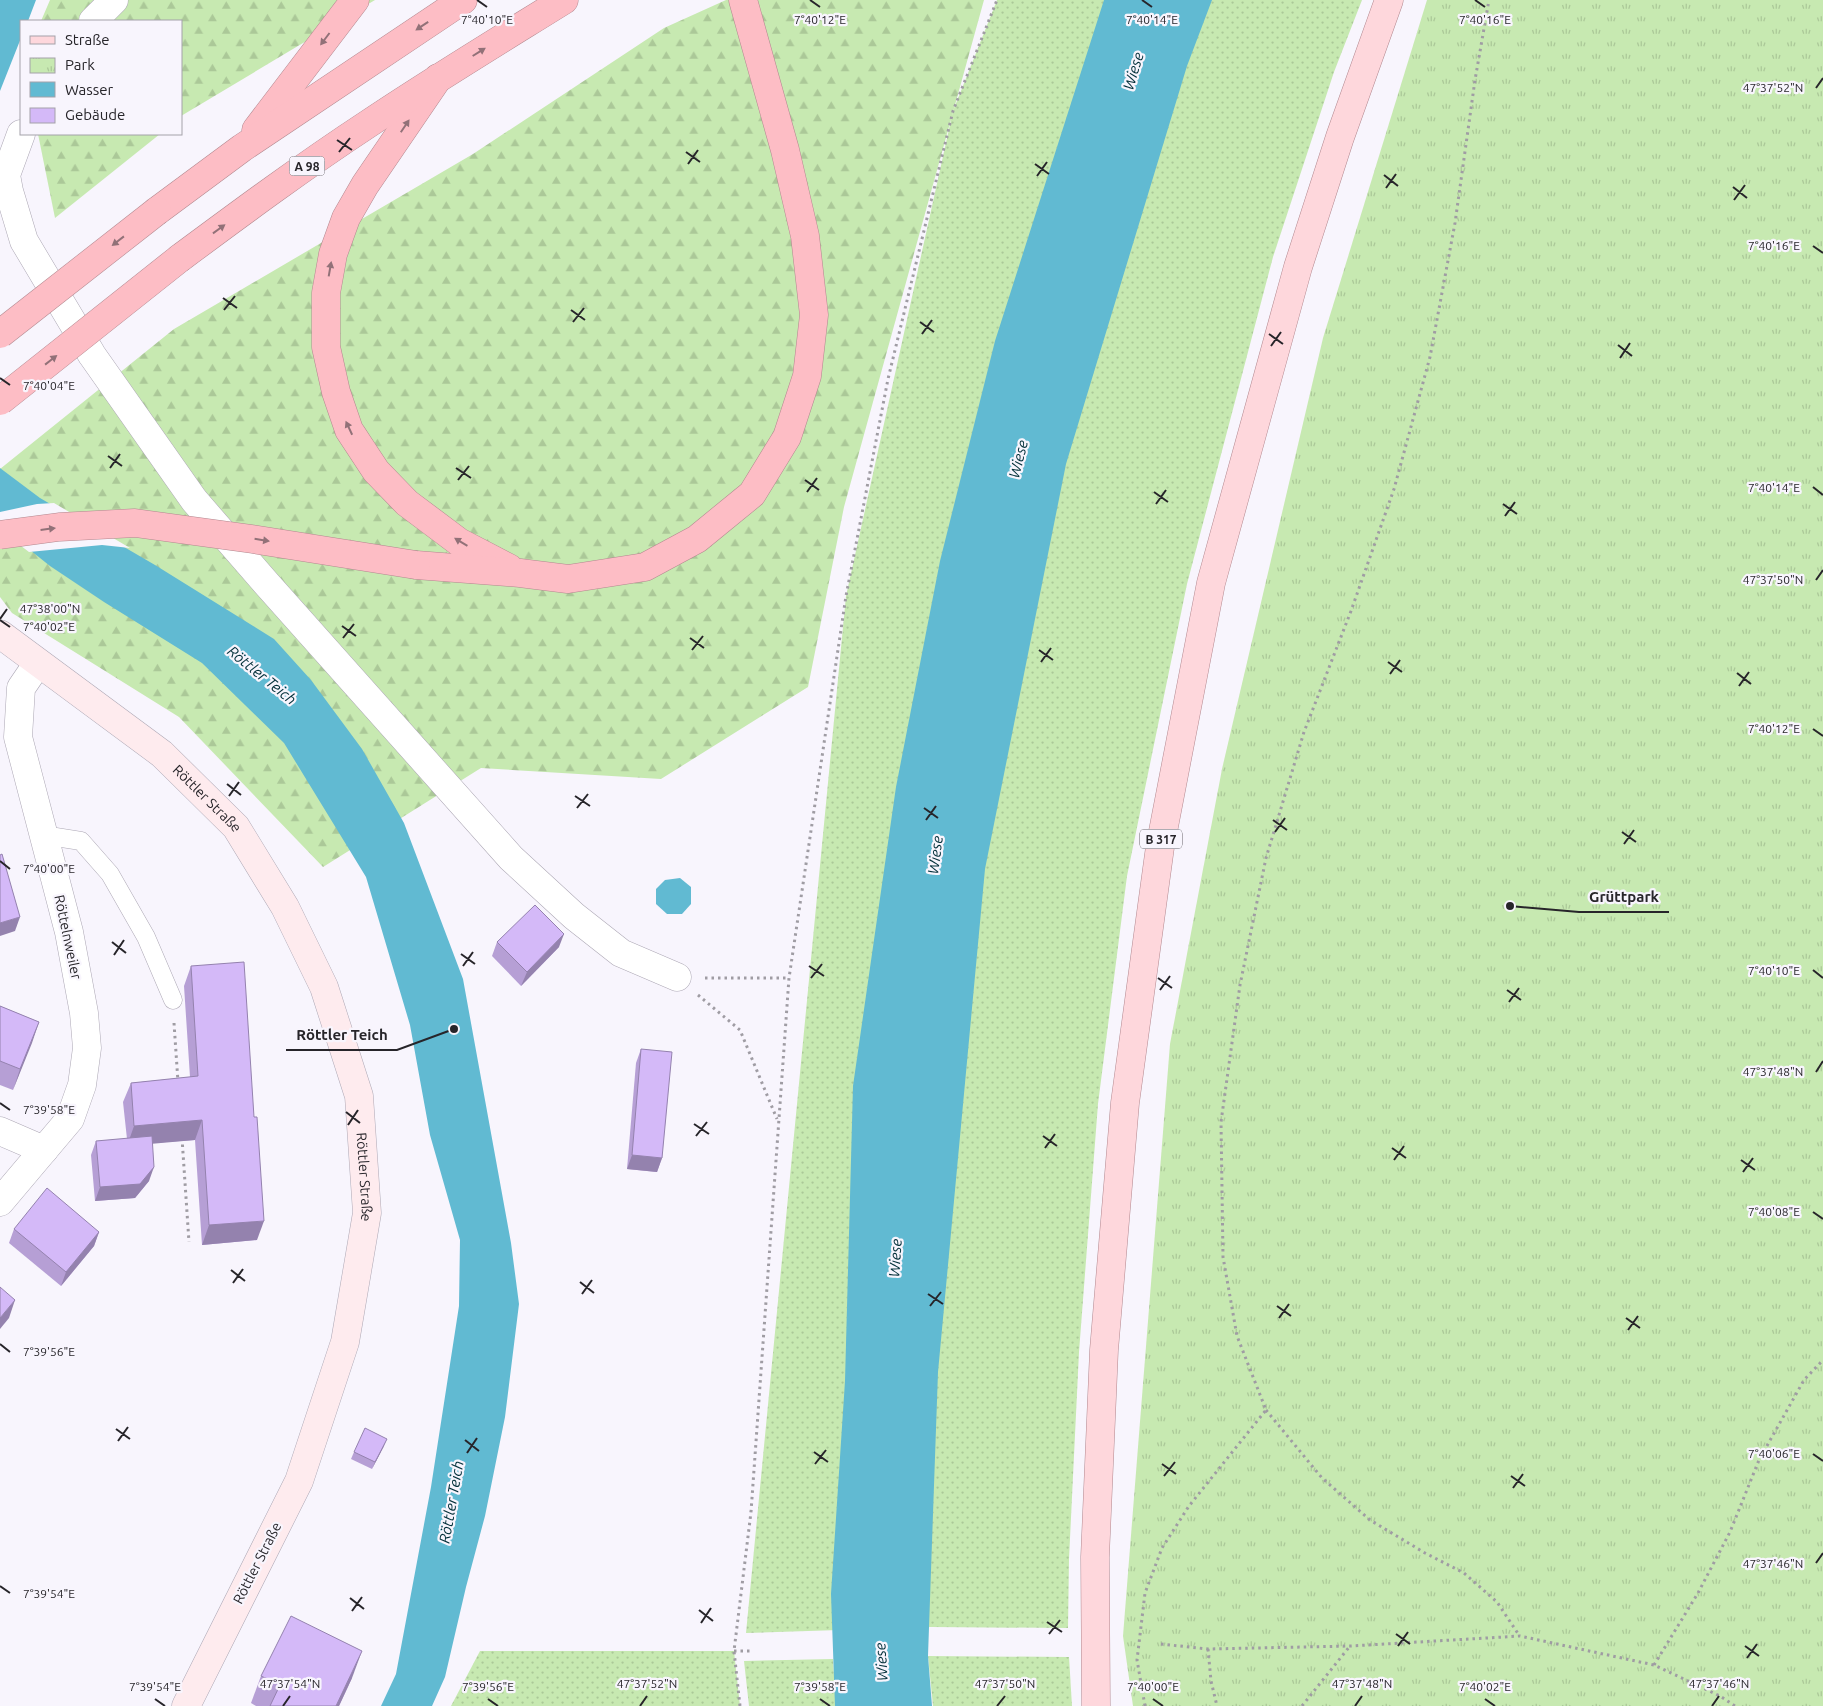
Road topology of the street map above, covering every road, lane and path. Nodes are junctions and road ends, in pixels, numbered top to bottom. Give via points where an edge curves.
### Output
1 (114, 0) edge
2 (355, 0) edge
3 (464, 0) edge
4 (564, 0) edge
5 (743, 0) edge
6 (997, 0) edge
7 (1389, 0) edge
8 (1489, 0) edge
9 (94, 20) edge
10 (438, 78) junction
11 (22, 135) edge
12 (242, 148) junction
13 (0, 334) edge
14 (0, 401) edge
15 (0, 535) edge
16 (520, 573) junction
17 (0, 634) edge
18 (38, 663) junction
19 (43, 834) junction
20 (677, 977) junction
21 (789, 978) junction
22 (173, 1000) joint
23 (179, 1087) edge
24 (778, 1121) junction
25 (0, 1131) edge
26 (182, 1135) edge
27 (44, 1150) junction
28 (0, 1202) edge
29 (189, 1242) dead end
30 (1823, 1360) edge
31 (1266, 1410) junction
32 (1520, 1636) junction
33 (1161, 1644) dead end
34 (1351, 1646) junction
35 (1208, 1649) junction
36 (750, 1650) dead end
37 (734, 1651) junction
38 (1654, 1665) junction
39 (186, 1706) edge
40 (740, 1706) edge
41 (1096, 1706) edge
42 (1145, 1706) edge
43 (1217, 1706) edge
44 (1302, 1706) edge
45 (1735, 1706) edge

1 - 9 street
2 -> 12 highway
3 -> 12 highway
10 -> 4 highway, A 98
5 - 16 highway via 785,150 805,236 813,305 807,376 787,437 752,494 697,539 645,567 568,579
6 - 21 path via 953,111 888,379 846,596
7 - 41 main road, B 317 via 1340,137 1296,276 1213,574 1160,847 1125,1102 1104,1350 1095,1557
8 - 31 path via 1455,222 1430,357 1394,489 1304,732 1266,858 1240,985 1221,1122 1223,1258 1237,1336
14 -> 10 highway, A 98, bridge via 180,258 277,186
16 -> 10 highway via 459,542 407,503 376,471 349,430 326,347 326,293 333,254 346,218
11 - 20 street via 6,174 24,241 92,355 194,500 511,858 574,916 621,953
12 -> 13 highway, bridge
15 -> 16 highway, bridge via 59,527 135,523 416,566
17 - 18 street, Röttler Straße
18 - 19 street, Röttelnweiler via 21,688 18,737
18 - 39 street, Röttler Straße via 162,754 236,827 285,907 324,987 360,1096 367,1213 345,1342 298,1481
19 - 22 lane via 81,841 110,874 146,938
19 - 27 street, Röttelnweiler via 69,932 87,1048 82,1085 70,1119
20 - 21 path
20 - 24 path via 740,1030
21 - 24 path
22 - 23 path
24 - 37 path via 751,1512
25 - 27 street
26 - 29 path
27 - 28 street, Röttelnweiler
30 - 38 path via 1804,1380 1759,1460 1730,1532
31 - 32 path via 1322,1478 1370,1520 1464,1573 1497,1602
31 - 42 path via 1189,1506 1162,1548 1145,1592 1137,1660
32 - 34 path
32 - 38 path
33 - 35 path
34 - 35 path
34 - 44 path
35 - 43 path
36 - 37 path
37 - 40 path
38 - 45 path

